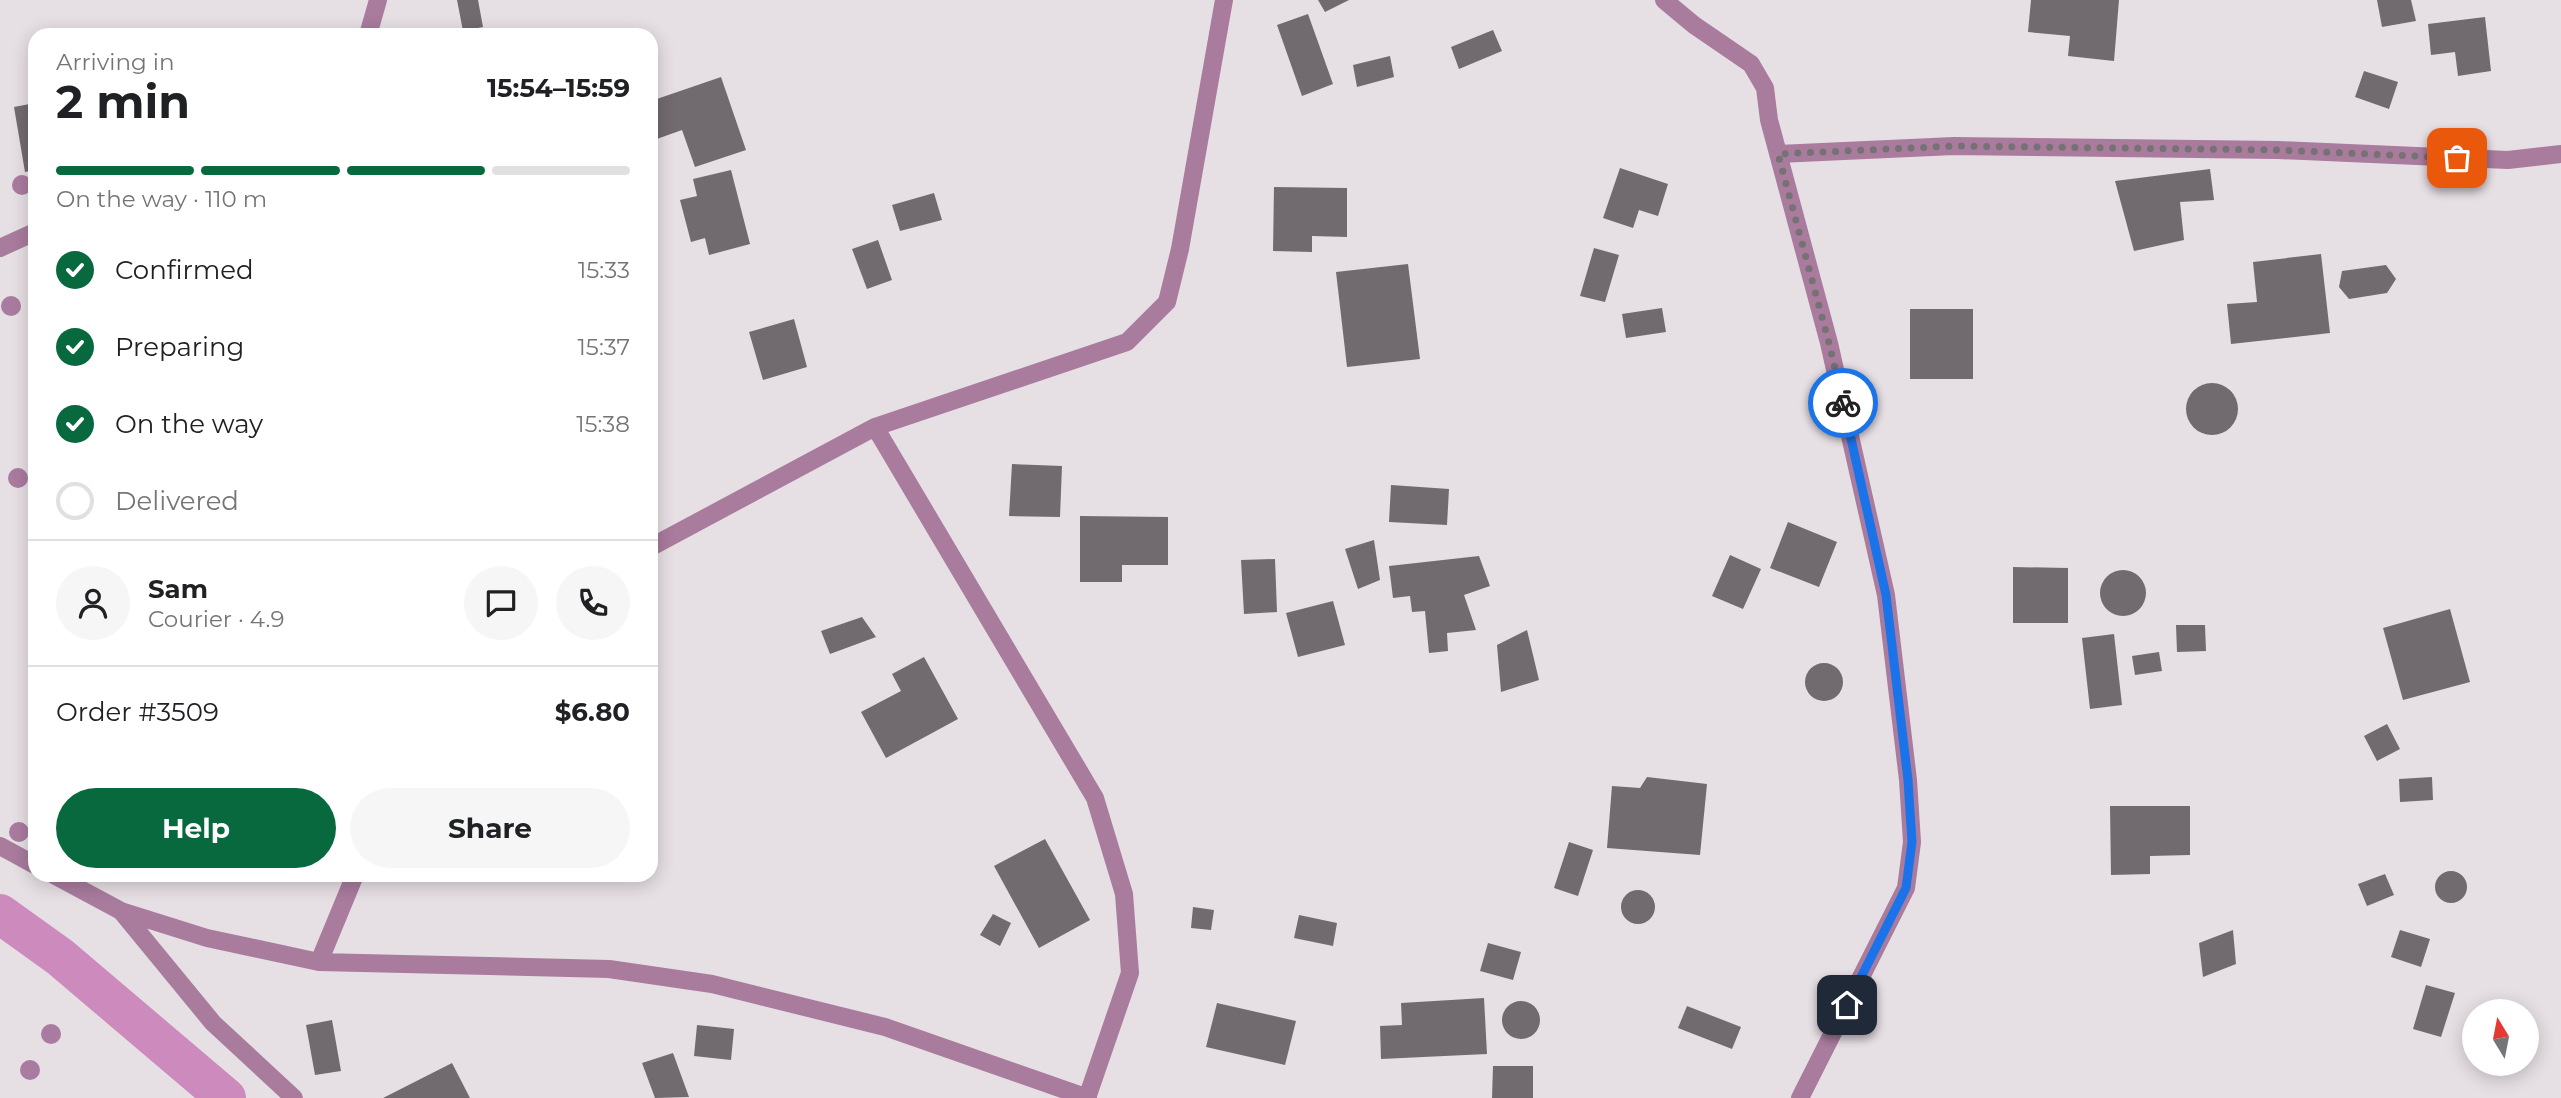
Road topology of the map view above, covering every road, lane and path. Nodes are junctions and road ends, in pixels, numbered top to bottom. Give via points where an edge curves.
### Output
1 (378, 0) edge
2 (1224, 0) edge
3 (1664, 0) edge
4 (370, 28) edge
5 (1778, 154) junction
6 (2561, 154) edge
7 (28, 235) edge
8 (0, 248) edge
9 (875, 427) junction
10 (658, 543) edge
11 (0, 846) edge
12 (28, 861) edge
13 (67, 882) edge
14 (352, 882) edge
15 (121, 911) junction
16 (319, 962) junction
17 (294, 1098) edge
18 (1087, 1098) edge
19 (1800, 1098) edge

1 - 4 street
2 - 9 street via 1167,302 1127,342
3 - 5 street via 1751,64 1765,88
5 - 6 street via 1954,146 2279,150 2508,160
5 - 19 street via 1829,343 1886,595 1912,842 1906,888
7 - 8 street
9 - 10 street
9 - 18 street via 1095,798 1124,894 1130,973
11 - 12 street
13 - 15 street
14 - 16 street
15 - 16 street via 207,938
15 - 17 street via 213,1023
16 - 18 street via 609,970 712,984 885,1027

